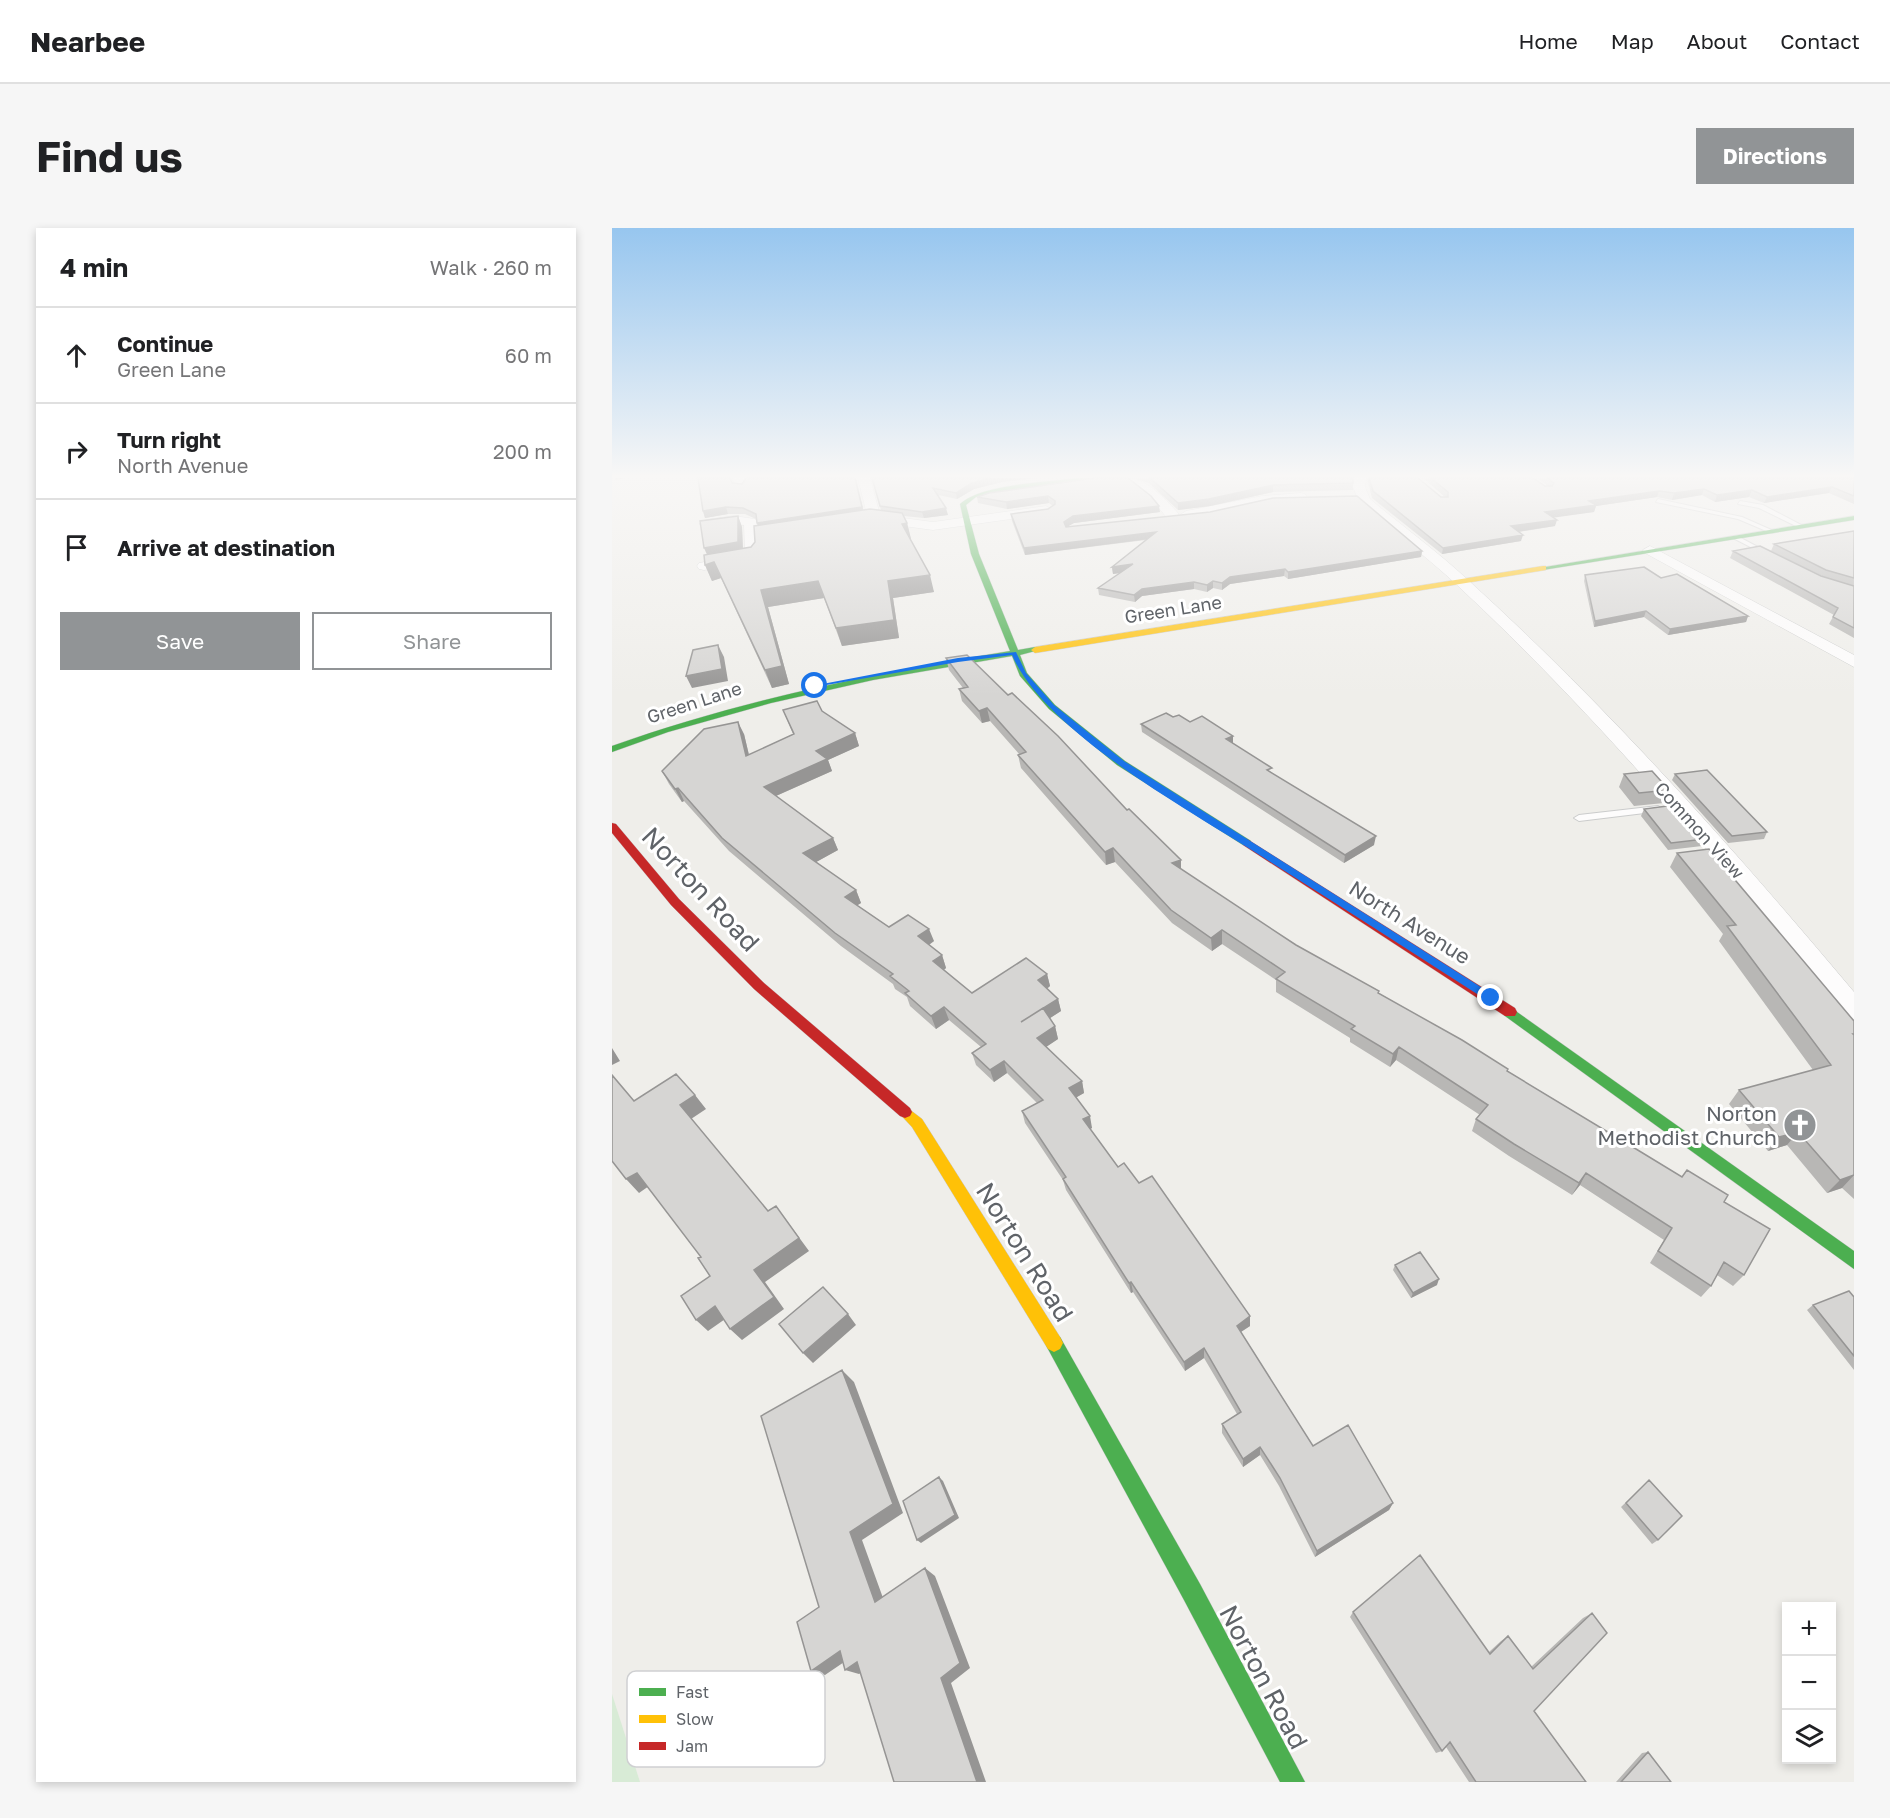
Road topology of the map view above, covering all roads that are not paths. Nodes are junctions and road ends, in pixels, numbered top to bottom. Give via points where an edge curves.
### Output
1 (754, 551) edge
2 (974, 551) edge
3 (1424, 551) edge
4 (1647, 551) edge
5 (1651, 551) edge
6 (1762, 551) edge
7 (1779, 559) edge
8 (704, 566) edge
9 (1461, 581) junction
10 (1014, 653) junction
11 (1854, 662) edge
12 (612, 749) edge
13 (1680, 806) junction
14 (1579, 818) dead end
15 (612, 826) edge
16 (1854, 1010) edge
17 (1854, 1261) edge
18 (1293, 1782) edge

1 - 8 street via 752,558
2 - 10 street, North Avenue
3 - 9 street, Common View
4 - 9 street, Green Lane
5 - 11 street
6 - 7 lane
9 - 10 street, Green Lane
9 - 13 street, Common View via 1581,698
10 - 12 street, Green Lane via 815,686 682,722
10 - 17 street, North Avenue via 1023,674 1052,706 1121,763 1491,998
13 - 14 lane
13 - 16 street, Common View
15 - 18 street, Norton Road via 675,902 759,986 917,1123 1036,1313

